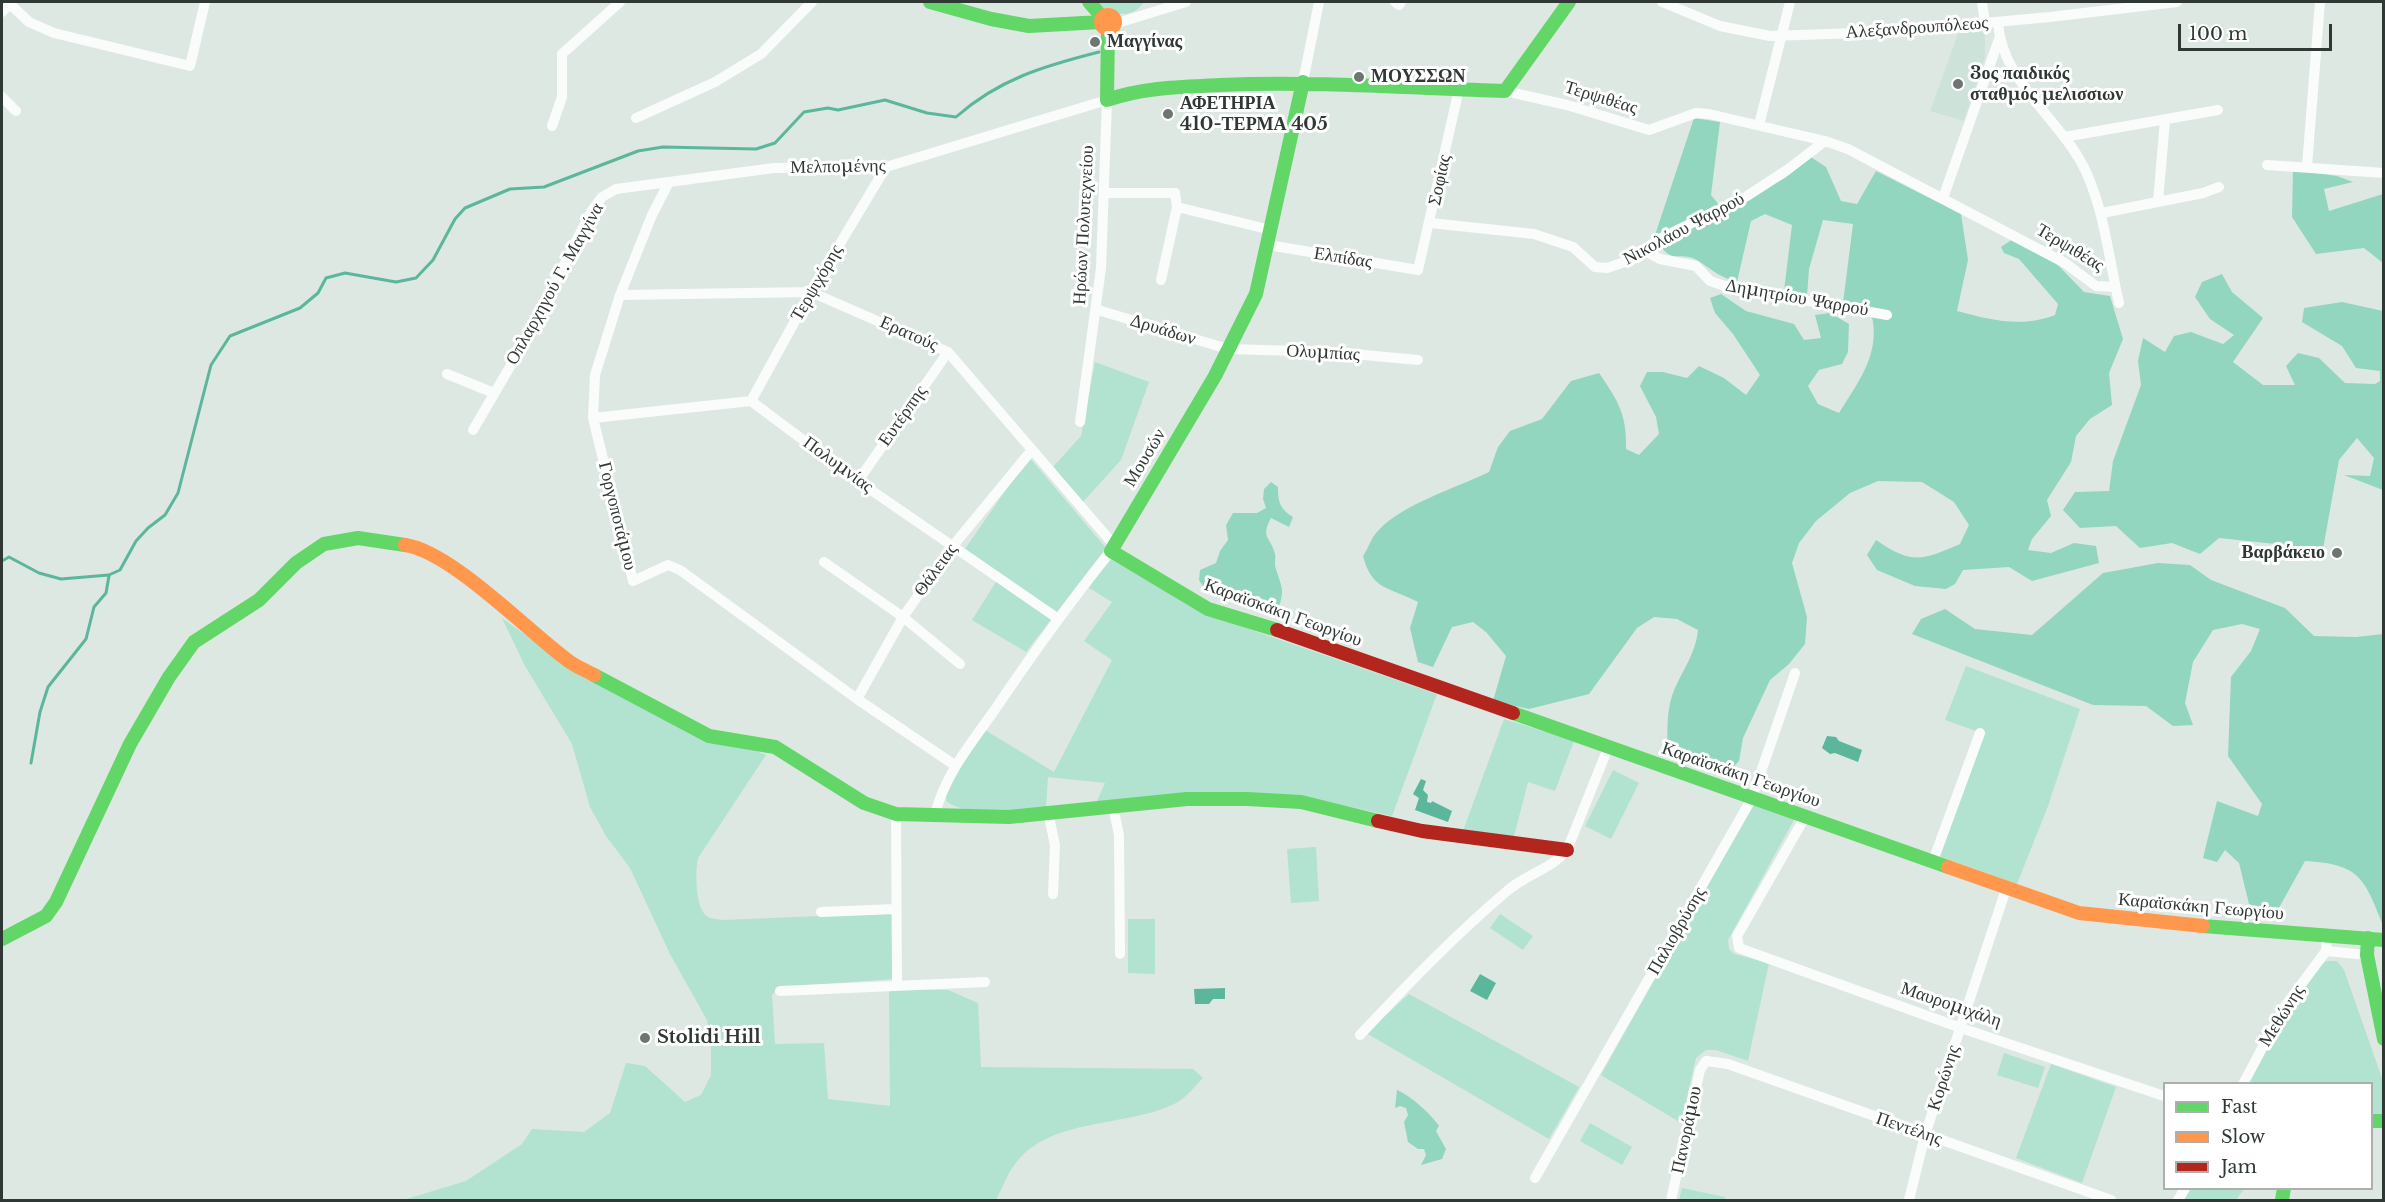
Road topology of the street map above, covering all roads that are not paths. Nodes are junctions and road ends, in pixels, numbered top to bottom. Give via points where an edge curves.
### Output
1 (11, 2) edge
2 (205, 2) edge
3 (620, 2) edge
4 (812, 2) edge
5 (930, 2) edge
6 (1089, 2) edge
7 (1186, 2) edge
8 (1319, 2) edge
9 (1569, 2) edge
10 (1662, 2) edge
11 (1790, 2) edge
12 (1983, 2) edge
13 (2176, 2) edge
14 (2320, 2) edge
15 (1156, 5) edge
16 (2, 12) edge
17 (1998, 22) junction
18 (1106, 23) junction
19 (1985, 23) junction
20 (1781, 36) junction
21 (1999, 39) junction
22 (1303, 82) junction
23 (1460, 89) junction
24 (1505, 91) junction
25 (2, 97) edge
26 (1107, 100) junction
27 (2217, 110) dead end
28 (16, 111) dead end
29 (636, 118) dead end
30 (2165, 120) junction
31 (552, 126) dead end
32 (1759, 126) junction
33 (2064, 137) junction
34 (1825, 141) junction
35 (2267, 165) dead end
36 (2307, 166) junction
37 (886, 167) junction
38 (2384, 173) edge
39 (668, 184) junction
40 (2219, 187) dead end
41 (1105, 193) junction
42 (1943, 198) junction
43 (2158, 202) junction
44 (1177, 207) junction
45 (2102, 213) junction
46 (1431, 223) junction
47 (1271, 230) junction
48 (1268, 245) junction
49 (1645, 251) junction
50 (1418, 270) joint
51 (1161, 280) dead end
52 (2115, 287) junction
53 (811, 292) junction
54 (620, 295) junction
55 (2119, 303) dead end
56 (1098, 310) junction
57 (1887, 315) dead end
58 (1228, 349) junction
59 (948, 352) junction
60 (1418, 360) dead end
61 (447, 374) dead end
62 (494, 393) junction
63 (751, 401) junction
64 (593, 418) junction
65 (1080, 422) dead end
66 (473, 430) dead end
67 (1031, 451) junction
68 (858, 481) junction
69 (952, 547) junction
70 (1113, 548) junction
71 (824, 562) dead end
72 (903, 617) junction
73 (1057, 618) junction
74 (960, 664) dead end
75 (1795, 673) dead end
76 (856, 699) junction
77 (1980, 733) dead end
78 (1608, 748) junction
79 (956, 766) junction
80 (1752, 798) junction
81 (1113, 806) junction
82 (1048, 812) junction
83 (896, 814) junction
84 (934, 814) junction
85 (1805, 817) junction
86 (1567, 850) junction
87 (1933, 861) junction
88 (2006, 889) junction
89 (1053, 894) dead end
90 (896, 909) junction
91 (821, 912) dead end
92 (2327, 935) junction
93 (2368, 938) junction
94 (2, 939) edge
95 (2384, 940) edge
96 (2326, 951) junction
97 (1120, 954) dead end
98 (2367, 955) junction
99 (985, 982) dead end
100 (897, 984) junction
101 (780, 991) dead end
102 (1961, 1028) junction
103 (1360, 1035) dead end
104 (2384, 1039) edge
105 (1706, 1061) joint
106 (2244, 1082) edge
107 (2163, 1096) edge
108 (1925, 1135) junction
109 (1535, 1178) dead end
110 (1671, 1200) edge
111 (1909, 1200) edge
112 (2111, 1200) edge

1 - 2 street via 28,22 54,33 190,66
1 - 16 street
3 - 31 street via 562,54 562,97
4 - 29 street via 761,54 715,82
5 - 18 street via 1016,24 1043,27
6 - 18 street
7 - 15 street
8 - 22 street
9 - 24 street
10 - 20 street, Αλεξανδρουπόλεως via 1739,32
11 - 20 street
12 - 19 street
13 - 17 street, Αλεξανδρουπόλεως
14 - 36 street
15 - 18 street
17 - 19 street, Αλεξανδρουπόλεως
17 - 21 street
18 - 26 street, Ηρώων Πολυτεχνείου
19 - 20 street, Αλεξανδρουπόλεως
20 - 32 street
21 - 33 street via 2003,55
21 - 42 street
22 - 23 street, Τερψιθέας
22 - 26 street, Τερψιθέας via 1143,90
22 - 47 street, Μουσών
23 - 24 street, Τερψιθέας
23 - 46 street, Σοφίας
24 - 32 street, Τερψιθέας via 1649,130 1696,113
25 - 28 street
26 - 37 street, Μελπομένης
26 - 41 street, Ηρώων Πολυτεχνείου
27 - 30 street
30 - 33 street
30 - 43 street
32 - 34 street, Τερψιθέας
33 - 45 street via 2086,172
34 - 42 street, Τερψιθέας
34 - 49 street, Νικολάου Ψαρρού via 1747,196 1655,242
35 - 36 street
36 - 38 street
37 - 39 street, Μελπομένης via 774,168
37 - 53 street, Τερψιχόρης
39 - 54 street, Γοργοποτάμου
39 - 62 street, Οπλαρχηγού Γ. Μαγγίνα via 616,189 602,197
40 - 43 street
41 - 44 street via 1174,193
41 - 56 street, Ηρώων Πολυτεχνείου
42 - 52 street, Τερψιθέας via 2065,262 2096,286
43 - 45 street
44 - 47 street
44 - 51 street
45 - 52 street
46 - 49 street, Νικολάου Ψαρρού via 1534,234 1573,247 1600,269 1639,257
46 - 50 street, Σοφίας
47 - 48 street, Μουσών
48 - 50 street, Ελπίδας
48 - 58 street, Μουσών via 1256,294
49 - 57 street, Δημητρίου Ψαρρού via 1660,259 1696,266 1710,281 1725,286
52 - 55 street
53 - 54 street, Ερατούς
53 - 59 street, Ερατούς
53 - 63 street, Τερψιχόρης
54 - 64 street, Γοργοποτάμου via 595,375
56 - 58 street, Δρυάδων
56 - 65 street, Ηρώων Πολυτεχνείου
58 - 60 street, Ολυμπίας via 1332,352
58 - 70 street, Μουσών
59 - 67 street, Ερατούς
59 - 68 street, Ευτέρπης
61 - 62 street
62 - 66 street, Οπλαρχηγού Γ. Μαγγίνα
63 - 64 street
63 - 68 street, Πολυμνίας
64 - 76 street, Γοργοποτάμου via 633,581 668,566 680,570
67 - 69 street, Θάλειας
67 - 70 street, Ερατούς
68 - 69 street, Πολυμνίας
69 - 72 street, Θάλειας
69 - 73 street, Πολυμνίας
70 - 73 street, Μουσών
70 - 78 street, Καραϊσκάκη Γεωργίου via 1208,609
71 - 72 street
72 - 74 street
72 - 76 street, Θάλειας
73 - 79 street, Μουσών
75 - 80 street, Παλιοβρύσης
76 - 79 street, Γοργοποτάμου
77 - 87 street
78 - 80 street, Καραϊσκάκη Γεωργίου
78 - 86 street
79 - 84 street, Μουσών via 940,793
80 - 85 street, Καραϊσκάκη Γεωργίου
80 - 109 street, Παλιοβρύσης
81 - 82 street
81 - 86 street via 1187,799 1301,802 1422,831
81 - 97 street via 1119,835
82 - 84 street via 998,817
82 - 89 street via 1055,845
83 - 84 street
83 - 90 street
83 - 94 street via 864,803 775,747 709,736 669,717 568,661 456,569 412,546 358,537 324,544 296,563 259,600 194,642 130,744 56,902 46,916
85 - 87 street, Καραϊσκάκη Γεωργίου
85 - 102 street, Μαυρομιχάλη via 1737,936 1739,948
86 - 103 street via 1508,890
87 - 88 street, Καραϊσκάκη Γεωργίου
88 - 92 street, Καραϊσκάκη Γεωργίου via 2096,917
88 - 102 street, Κορώνης
90 - 91 street
90 - 100 street
92 - 93 street, Καραϊσκάκη Γεωργίου
92 - 96 street
93 - 95 street, Καραϊσκάκη Γεωργίου
93 - 98 street
96 - 98 street
96 - 106 street, Μεθώνης via 2283,1009
98 - 104 street
99 - 100 street
100 - 101 street
102 - 107 street, Μαυρομιχάλη
102 - 108 street, Κορώνης
105 - 108 street, Πεντέλης via 1728,1064
105 - 110 street, Πανοράμου via 1700,1070
108 - 111 street, Κορώνης
108 - 112 street, Πεντέλης

